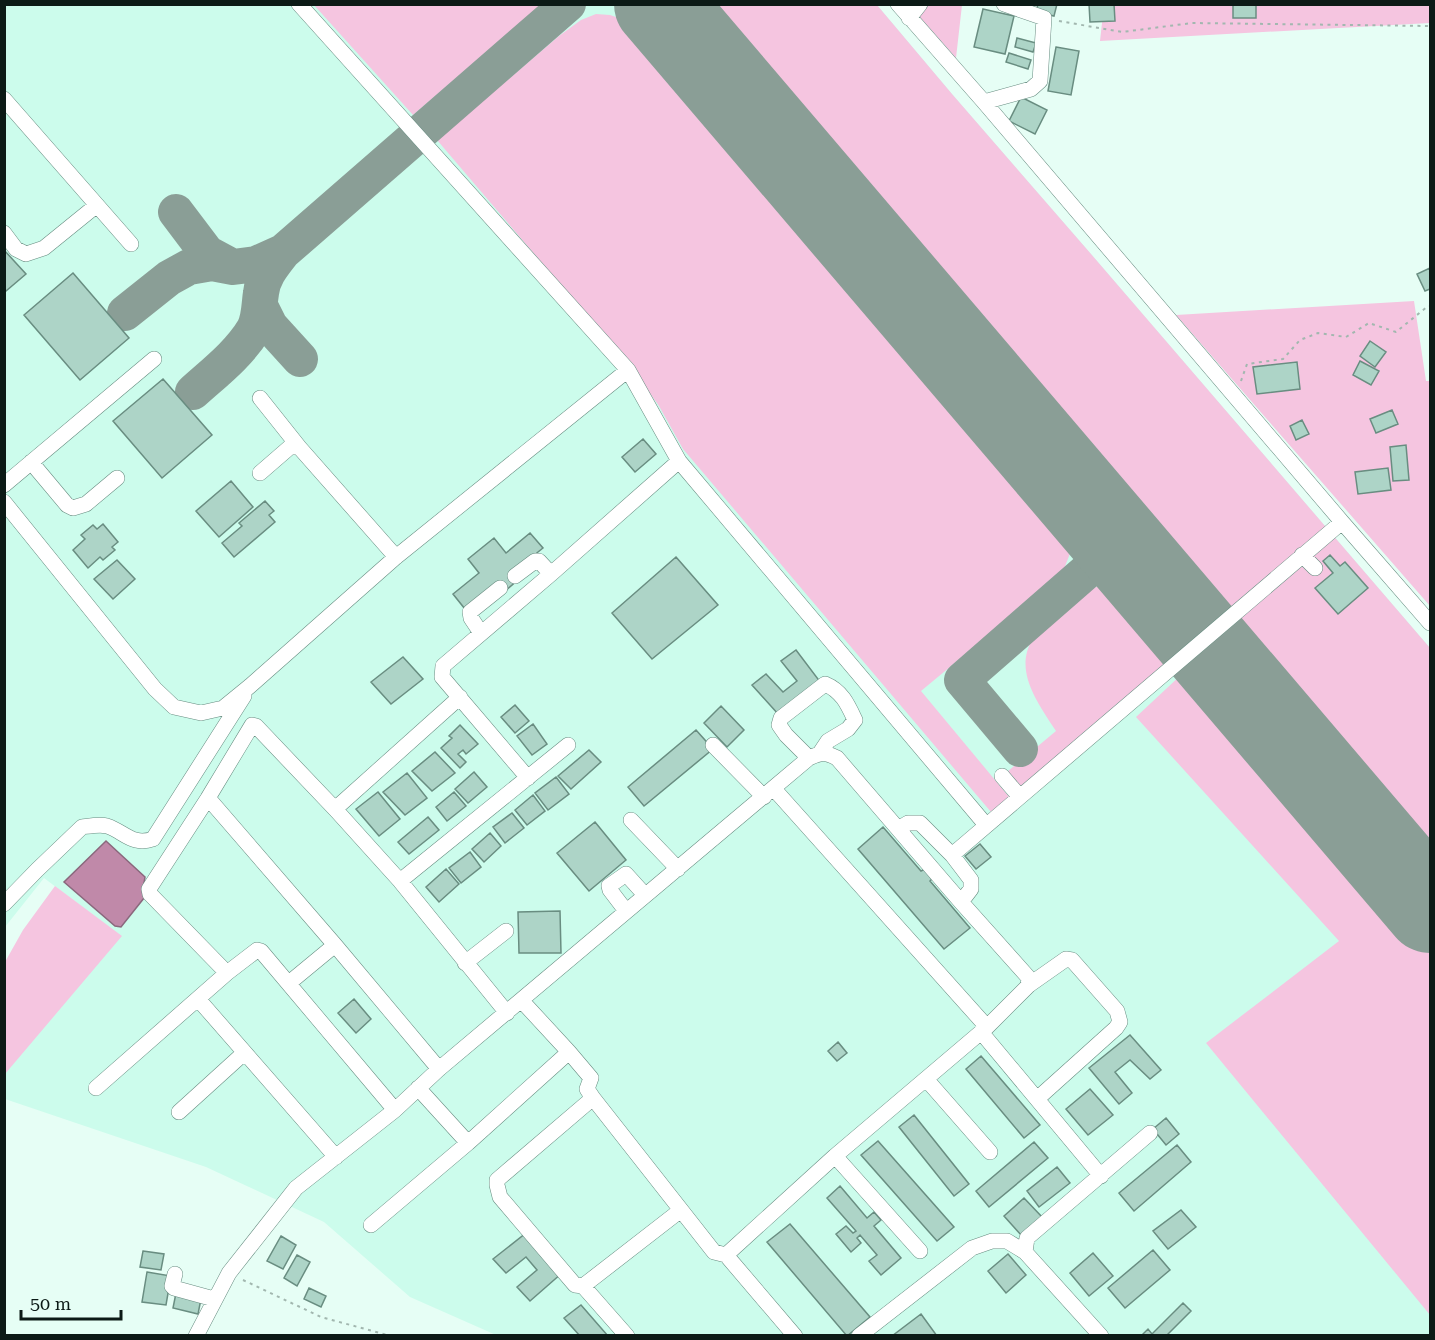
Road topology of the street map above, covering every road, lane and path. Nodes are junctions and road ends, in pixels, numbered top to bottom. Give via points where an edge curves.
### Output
1 (299, 4) edge
2 (898, 4) edge
3 (920, 4) edge
4 (1004, 4) edge
5 (909, 18) junction
6 (1044, 18) junction
7 (1431, 26) edge
8 (4, 99) edge
9 (984, 102) junction
10 (97, 205) junction
11 (4, 233) edge
12 (131, 244) dead end
13 (1431, 306) edge
14 (154, 359) dead end
15 (628, 370) junction
16 (260, 398) dead end
17 (1236, 398) junction
18 (299, 447) junction
19 (679, 461) junction
20 (32, 462) junction
21 (260, 473) dead end
22 (8, 475) edge
23 (117, 478) dead end
24 (4, 502) edge
25 (1342, 522) junction
26 (1302, 555) junction
27 (396, 557) junction
28 (1315, 568) dead end
29 (551, 574) junction
30 (514, 576) dead end
31 (500, 588) dead end
32 (1431, 623) edge
33 (482, 633) junction
34 (250, 686) junction
35 (460, 697) junction
36 (713, 745) dead end
37 (568, 746) dead end
38 (815, 756) junction
39 (1002, 776) dead end
40 (528, 778) junction
41 (769, 793) junction
42 (1020, 797) junction
43 (208, 798) junction
44 (335, 808) junction
45 (631, 819) dead end
46 (986, 825) junction
47 (898, 830) junction
48 (952, 855) junction
49 (678, 869) junction
50 (400, 880) junction
51 (645, 895) junction
52 (961, 902) junction
53 (4, 904) edge
54 (627, 911) junction
55 (506, 931) dead end
56 (335, 945) junction
57 (465, 963) junction
58 (227, 973) junction
59 (289, 983) junction
60 (1029, 984) junction
61 (198, 999) junction
62 (521, 1000) junction
63 (507, 1013) junction
64 (984, 1030) junction
65 (569, 1052) junction
66 (244, 1053) junction
67 (439, 1069) junction
68 (926, 1079) junction
69 (96, 1088) dead end
70 (418, 1088) junction
71 (593, 1098) junction
72 (1037, 1099) junction
73 (395, 1110) junction
74 (179, 1112) dead end
75 (1150, 1134) dead end
76 (468, 1143) junction
77 (990, 1152) dead end
78 (336, 1156) junction
79 (835, 1156) junction
80 (1101, 1176) junction
81 (681, 1210) junction
82 (371, 1225) dead end
83 (920, 1251) dead end
84 (1025, 1252) junction
85 (726, 1255) junction
86 (229, 1273) junction
87 (174, 1274) dead end
88 (583, 1286) junction
89 (214, 1299) junction
90 (196, 1335) edge
91 (392, 1335) edge
92 (627, 1335) edge
93 (795, 1335) edge
94 (859, 1335) edge
95 (1101, 1335) edge

1 - 15 street
2 - 5 street
3 - 5 street
4 - 6 street
5 - 9 street
6 - 7 path via 1122,32 1192,23
6 - 9 street via 1040,81 1031,89
8 - 10 street
9 - 17 street
10 - 11 street via 44,248 26,254 16,249
10 - 12 street
13 - 17 path via 1396,332 1369,323 1346,337 1318,333 1300,340 1282,359 1246,364
14 - 20 street
15 - 19 street
15 - 27 street
16 - 18 street
17 - 25 street
18 - 21 street via 290,447
18 - 27 street
19 - 29 street
19 - 46 street
20 - 22 street
20 - 23 street via 73,508 86,504
24 - 34 street via 155,689 174,707 201,714 223,708
25 - 26 street
25 - 32 street
26 - 28 street
26 - 42 street
27 - 34 street
29 - 30 street via 535,561
29 - 33 street
31 - 33 street via 470,612
33 - 35 street via 443,666 442,677
34 - 53 street via 153,839 134,840 105,825 82,827
35 - 40 street
35 - 44 street
36 - 41 street
37 - 40 street
38 - 38 street via 786,735 779,725 781,718 825,684 844,698 855,720
38 - 41 street
38 - 47 street via 828,754 837,758
39 - 42 street
40 - 50 street
41 - 49 street
41 - 64 street
42 - 46 street
43 - 44 street via 252,725
43 - 56 street
43 - 58 street via 149,889
44 - 50 street
45 - 49 street
46 - 48 street
47 - 48 street via 908,823 920,823
47 - 52 street
48 - 52 street via 971,880 972,889
49 - 51 street
50 - 57 street
51 - 54 street
51 - 54 street via 626,874 609,886
52 - 60 street via 1028,977
54 - 62 street
55 - 57 street
56 - 59 street
56 - 67 street
57 - 63 street
58 - 59 street via 257,950
58 - 61 street
59 - 73 street
60 - 64 street
60 - 72 street via 1066,959 1072,960 1117,1011 1120,1022
61 - 66 street
61 - 69 street
62 - 63 street
62 - 65 street
63 - 67 street
64 - 68 street
64 - 72 street
65 - 71 street via 591,1078 587,1089
65 - 76 street
66 - 74 street
66 - 78 street
67 - 70 street
68 - 77 street
68 - 79 street
70 - 73 street
70 - 76 street
71 - 81 street
71 - 88 street via 497,1180 496,1185 507,1206 574,1285
72 - 80 street
73 - 78 street
75 - 80 street
76 - 82 street
78 - 86 street via 296,1188
79 - 83 street
79 - 85 street
80 - 84 street via 1027,1238
81 - 85 street via 714,1252
81 - 88 street
84 - 94 street via 1007,1241 972,1248
84 - 95 street
85 - 93 street
86 - 89 street
86 - 91 path via 321,1317
87 - 89 street via 174,1288
88 - 92 street
89 - 90 street

